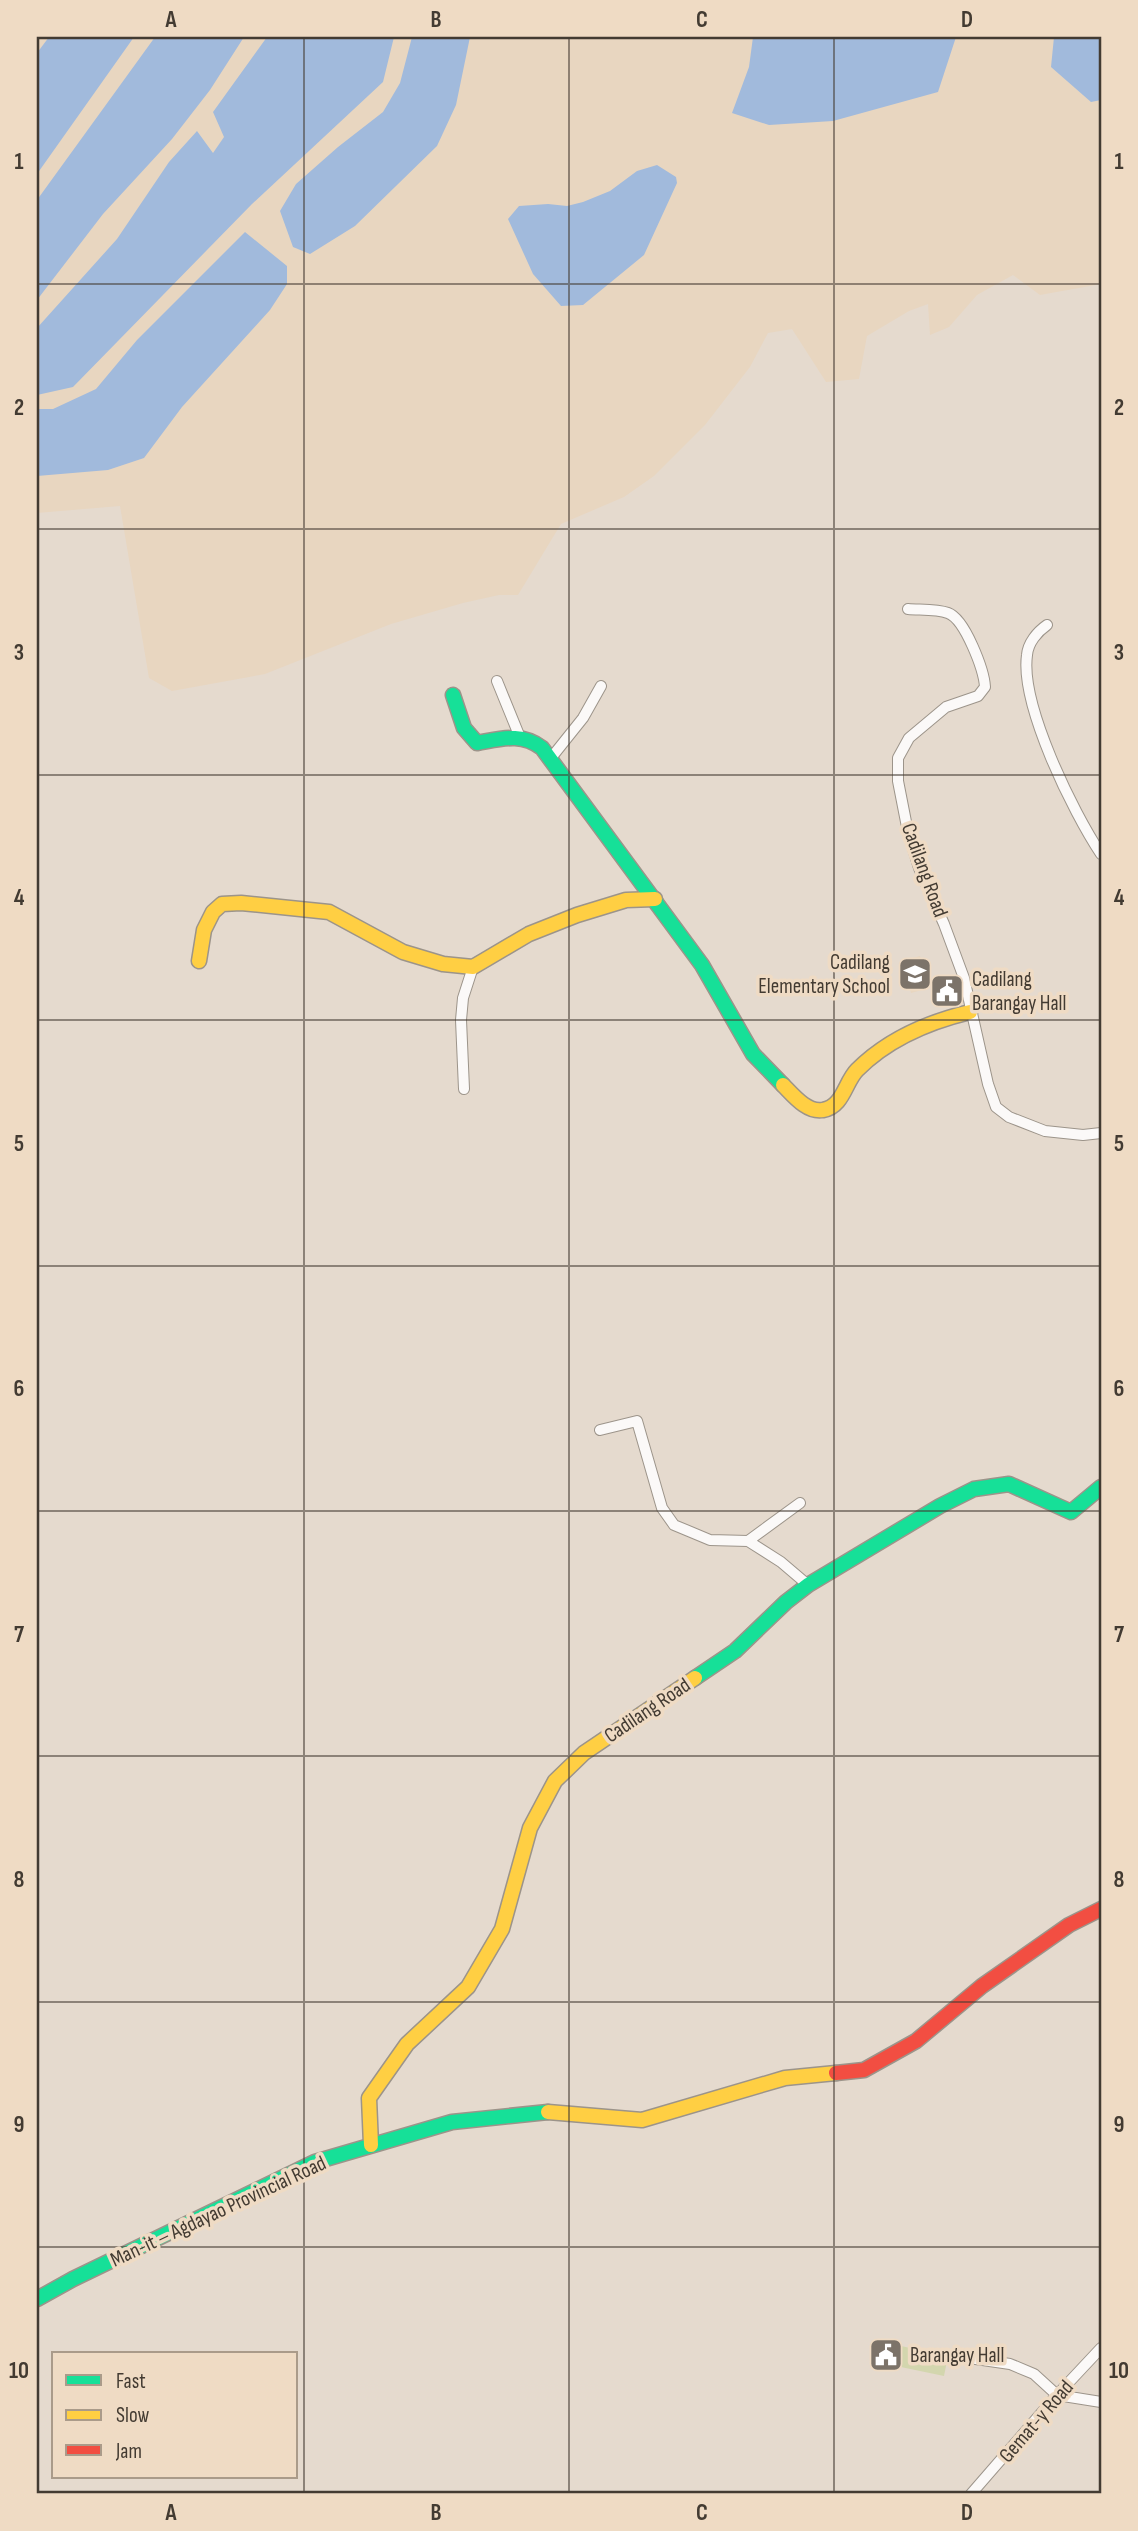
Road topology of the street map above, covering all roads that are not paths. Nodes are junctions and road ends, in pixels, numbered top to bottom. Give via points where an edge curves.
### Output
1 (908, 609) dead end
2 (1047, 625) dead end
3 (497, 681) dead end
4 (601, 686) dead end
5 (453, 695) dead end
6 (519, 735) junction
7 (551, 758) junction
8 (1101, 854) edge
9 (654, 900) junction
10 (199, 961) dead end
11 (472, 967) junction
12 (970, 1012) junction
13 (464, 1089) dead end
14 (1101, 1133) edge
15 (600, 1430) dead end
16 (1101, 1487) edge
17 (800, 1503) dead end
18 (748, 1541) junction
19 (808, 1585) junction
20 (1101, 1909) edge
21 (371, 2146) junction
22 (37, 2299) edge
23 (1101, 2348) edge
24 (962, 2357) dead end
25 (1057, 2395) junction
26 (1101, 2402) edge
27 (971, 2494) edge

1 - 12 street, Cadilang Road via 948,613 960,623 984,673 985,687 978,696 946,707 909,738 898,758 908,832 964,978
2 - 8 street via 1036,633 1027,653 1027,685 1049,753
3 - 6 street
4 - 7 street
5 - 6 street via 464,728 477,743
6 - 7 street via 533,739
7 - 9 street
9 - 11 street via 626,901 577,915 529,934
9 - 12 street via 702,965 753,1055 813,1109 824,1110 838,1102 854,1073 881,1048 936,1020
10 - 11 street via 204,930 213,912 222,904 241,903 328,912 403,952
11 - 13 street via 461,1020
12 - 14 street, Cadilang Road via 996,1107 1045,1131
15 - 18 street via 637,1421 662,1508 674,1525 710,1540
16 - 19 street, Cadilang Road via 1071,1512 1009,1484 974,1489
17 - 18 street
18 - 19 street
19 - 21 street, Cadilang Road via 735,1651 584,1753 555,1781 530,1828 495,1941 468,1987 407,2044 369,2098
20 - 21 street, Man-it – Agdayao Provincial Road via 1069,1925 982,1986 916,2041 864,2070 785,2078 642,2120 540,2110 452,2122
21 - 22 street, Man-it – Agdayao Provincial Road via 315,2162
23 - 25 street, Gemat-y Road
24 - 25 street via 1010,2364 1034,2374
25 - 26 street
25 - 27 street, Gemat-y Road

